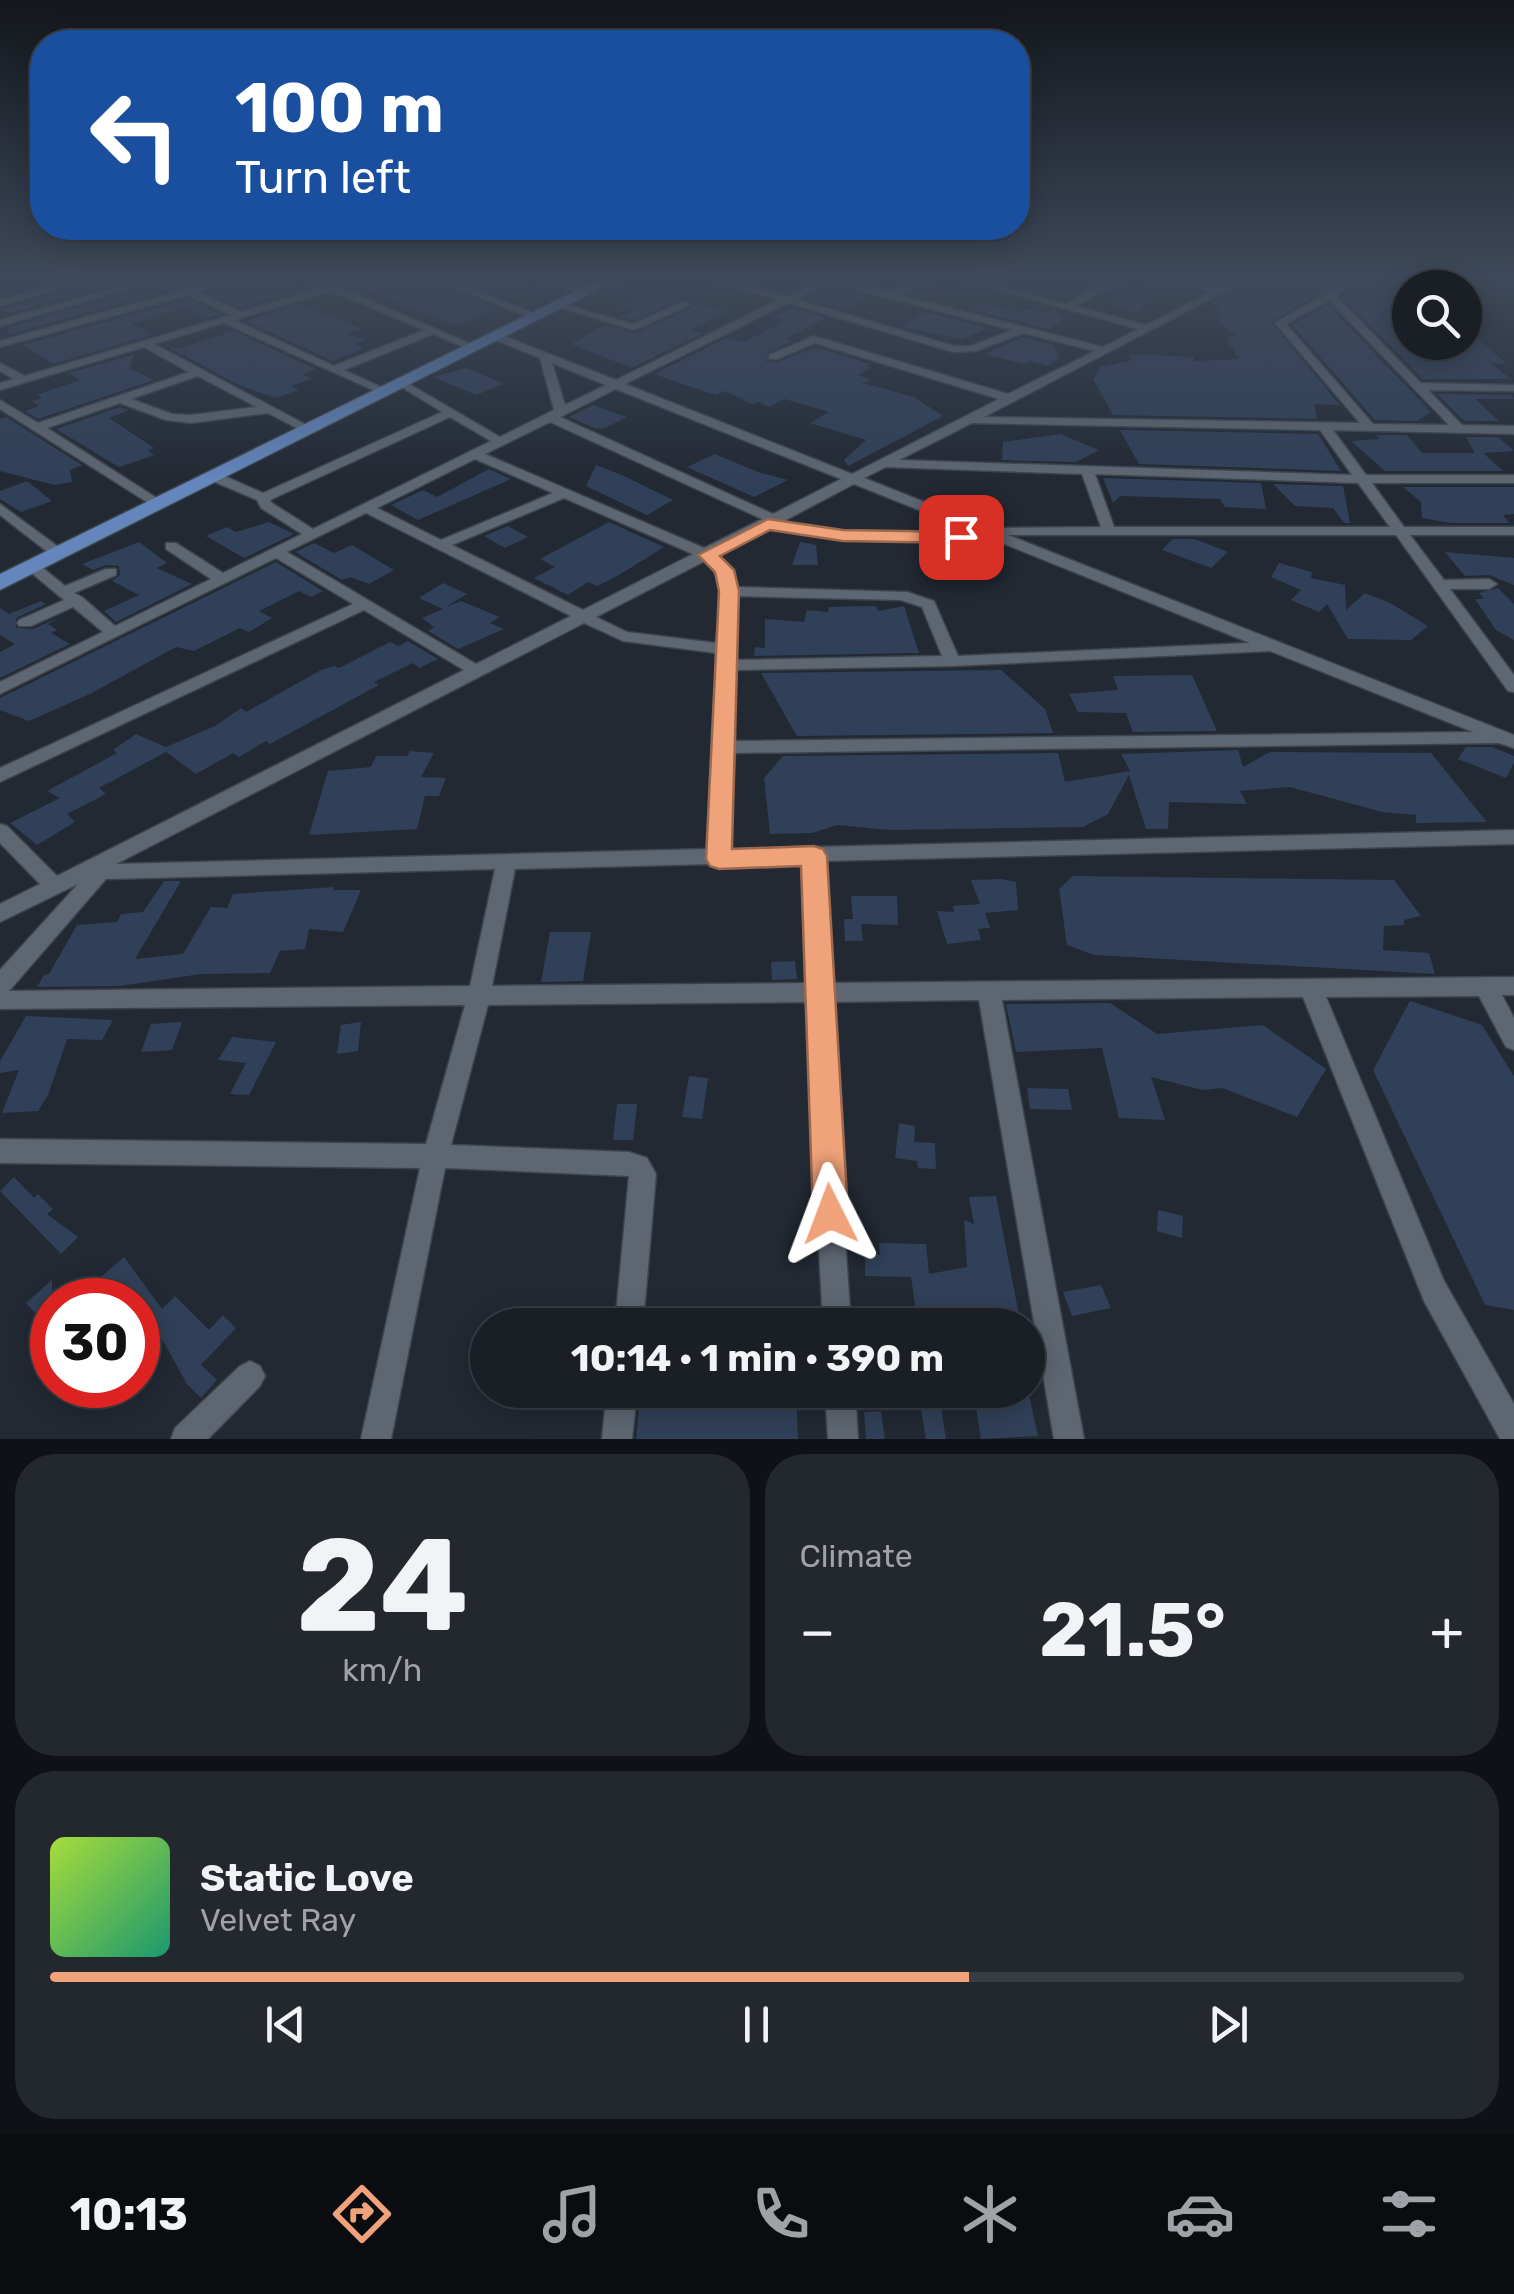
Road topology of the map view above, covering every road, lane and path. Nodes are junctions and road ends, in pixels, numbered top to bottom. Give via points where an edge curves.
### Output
1 (138, 346) edge
2 (149, 346) edge
3 (281, 346) edge
4 (393, 346) edge
5 (471, 346) edge
6 (479, 346) edge
7 (522, 346) edge
8 (692, 346) edge
9 (798, 346) edge
10 (837, 346) edge
11 (939, 346) edge
12 (977, 346) edge
13 (1089, 346) edge
14 (1111, 346) edge
15 (1300, 346) edge
16 (1379, 346) edge
17 (475, 348) junction
18 (1104, 350) junction
19 (544, 354) junction
20 (773, 357) dead end
21 (0, 366) edge
22 (333, 370) junction
23 (196, 373) junction
24 (24, 380) junction
25 (618, 382) junction
26 (1418, 386) junction
27 (0, 388) edge
28 (395, 388) junction
29 (1514, 388) edge
30 (119, 399) junction
31 (1011, 399) junction
32 (0, 404) edge
33 (270, 409) junction
34 (450, 412) junction
35 (554, 413) junction
36 (972, 420) junction
37 (1324, 427) junction
38 (36, 428) junction
39 (1370, 428) junction
40 (310, 430) junction
41 (1460, 430) junction
42 (1513, 431) edge
43 (498, 441) junction
44 (474, 454) junction
45 (886, 464) junction
46 (1086, 469) junction
47 (216, 477) junction
48 (854, 480) junction
49 (1360, 480) junction
50 (1514, 480) edge
51 (565, 494) junction
52 (263, 498) junction
53 (158, 506) junction
54 (0, 508) edge
55 (366, 508) junction
56 (772, 522) junction
57 (1399, 530) junction
58 (1109, 531) junction
59 (989, 534) junction
60 (1512, 534) edge
61 (314, 535) junction
62 (171, 546) dead end
63 (438, 546) junction
64 (278, 553) junction
65 (59, 554) junction
66 (707, 555) junction
67 (34, 567) junction
68 (111, 572) dead end
69 (224, 580) junction
70 (0, 583) edge
71 (1439, 584) junction
72 (1490, 584) dead end
73 (729, 591) junction
74 (71, 596) junction
75 (364, 604) junction
76 (582, 617) junction
77 (25, 623) dead end
78 (114, 633) junction
79 (1272, 647) junction
80 (726, 657) junction
81 (952, 661) junction
82 (478, 671) junction
83 (1514, 687) edge
84 (0, 688) edge
85 (1509, 740) edge
86 (726, 747) junction
87 (0, 776) edge
88 (0, 831) edge
89 (1514, 837) edge
90 (814, 856) junction
91 (719, 859) junction
92 (506, 864) junction
93 (91, 872) junction
94 (54, 886) junction
95 (0, 914) edge
96 (0, 984) edge
97 (1485, 986) junction
98 (1514, 986) edge
99 (1311, 988) junction
100 (989, 991) junction
101 (818, 992) junction
102 (479, 996) junction
103 (0, 1000) edge
104 (1514, 1040) edge
105 (0, 1151) edge
106 (435, 1156) junction
107 (630, 1308) edge
108 (835, 1308) edge
109 (250, 1376) dead end
110 (620, 1408) edge
111 (841, 1408) edge
112 (1514, 1434) edge
113 (186, 1439) edge
114 (376, 1439) edge
115 (617, 1439) edge
116 (843, 1439) edge
117 (1069, 1439) edge

1 - 24 street
2 - 23 street
3 - 22 street
4 - 22 street
5 - 17 street
6 - 17 main road
7 - 19 street
8 - 25 street
9 - 20 street
10 - 31 street
11 - 12 street
13 - 18 street
14 - 18 street
15 - 39 street
16 - 26 street
17 - 28 main road
18 - 31 street
19 - 25 street
19 - 35 street
21 - 24 street
22 - 28 street
23 - 30 street
23 - 33 street
24 - 27 street
25 - 35 street
25 - 48 street
26 - 29 street
26 - 41 street
28 - 34 street
28 - 40 main road
30 - 33 street via 191,419
30 - 38 street
31 - 36 street
32 - 38 street
33 - 40 street
34 - 43 street
34 - 52 street
35 - 43 street
35 - 56 street
36 - 37 street
36 - 45 street
37 - 39 street
37 - 49 street
38 - 53 street
39 - 41 street
40 - 47 main road
41 - 42 street
43 - 44 street
44 - 51 street
44 - 55 street
45 - 46 street
45 - 48 street
46 - 49 street
46 - 58 street
47 - 52 street
47 - 53 main road
48 - 56 street
48 - 59 street
49 - 50 street
49 - 57 street
51 - 63 street
51 - 66 street
52 - 61 street
53 - 65 main road
54 - 65 street
55 - 61 street
55 - 63 street
56 - 59 street via 843,536
56 - 66 street
57 - 58 street
57 - 60 street
57 - 71 street
58 - 59 street
59 - 79 street
61 - 64 street
62 - 69 street
63 - 76 street
64 - 69 street
64 - 75 street
65 - 67 main road
66 - 73 street via 724,570
66 - 76 street
67 - 70 main road
67 - 74 street
68 - 74 street
69 - 78 street
71 - 72 street
71 - 83 street
73 - 80 street
73 - 81 street via 902,595 928,604
74 - 77 street
74 - 78 street
75 - 82 street
75 - 87 street
76 - 80 street via 623,636
76 - 82 street
78 - 84 street
79 - 81 street
79 - 85 street
80 - 81 street
80 - 86 street
82 - 93 street
85 - 86 street
86 - 91 street
88 - 94 street
89 - 90 street
90 - 91 street
90 - 101 street
91 - 92 street
92 - 93 street
92 - 102 street
93 - 94 street
93 - 96 street
94 - 95 street
97 - 98 street
97 - 99 street
97 - 104 street
99 - 100 street
99 - 112 street via 1434,1291
100 - 101 street
100 - 117 street
101 - 102 street
101 - 108 street
102 - 103 street
102 - 106 street
105 - 106 street
106 - 107 street via 638,1166 643,1174
106 - 114 street
109 - 113 street
110 - 115 street
111 - 116 street

